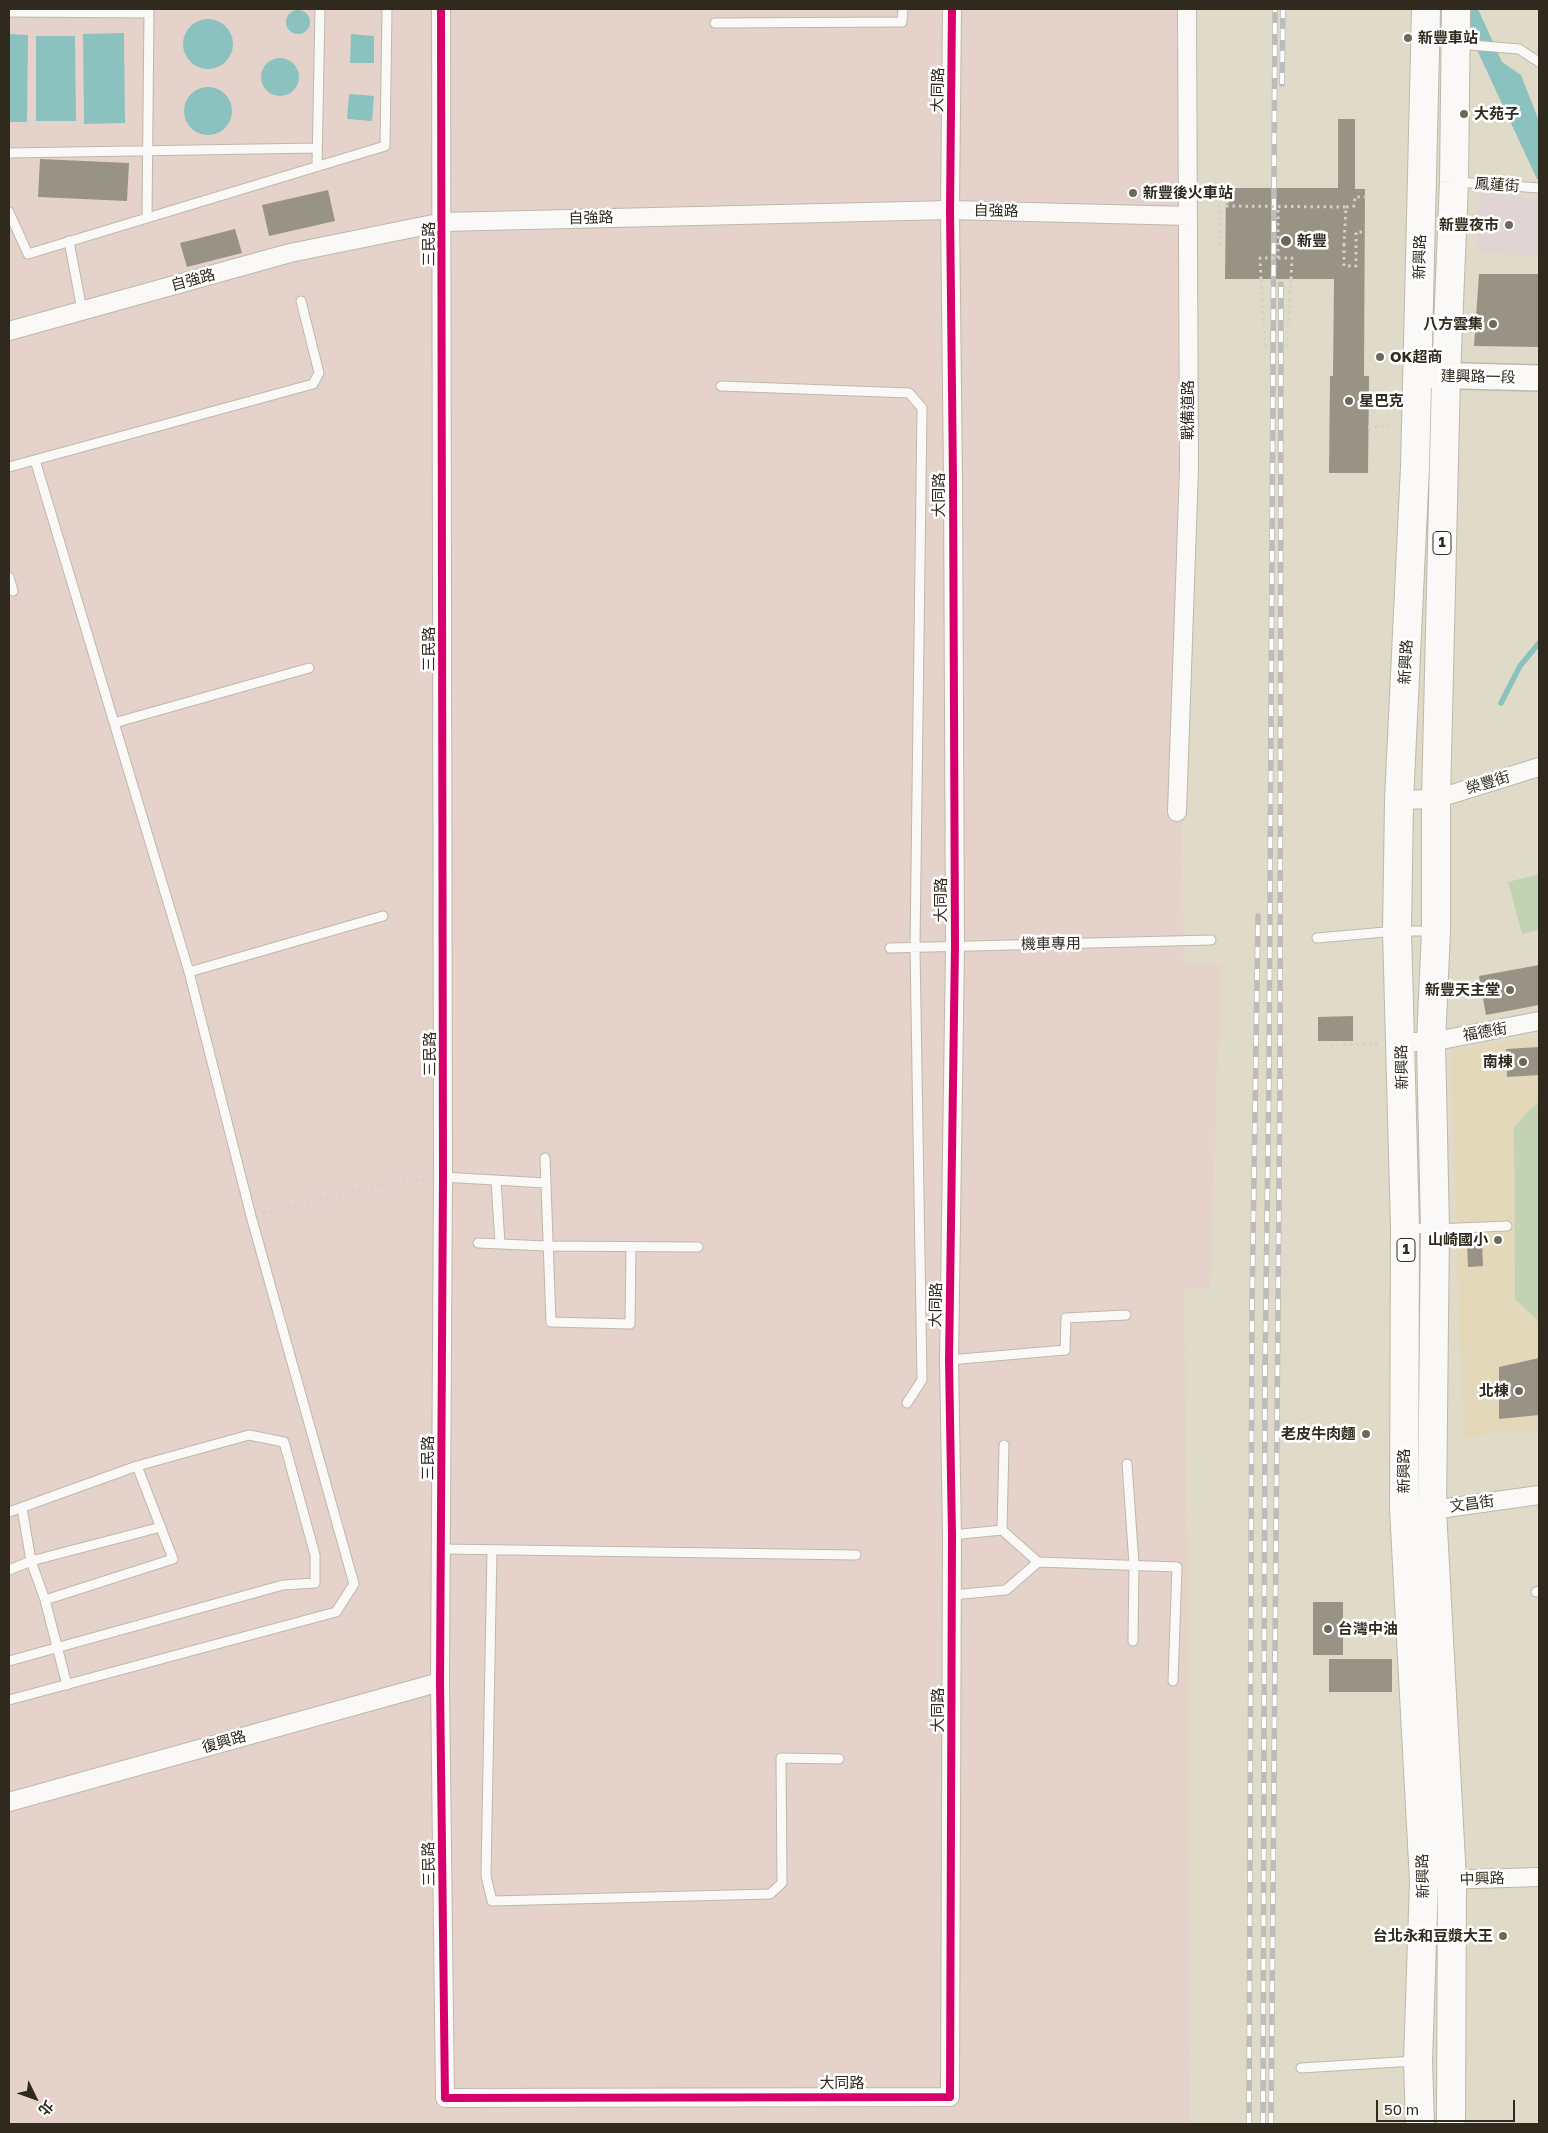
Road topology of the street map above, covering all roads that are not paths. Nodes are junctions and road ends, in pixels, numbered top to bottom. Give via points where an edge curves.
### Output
1 (320, 9) edge
2 (387, 9) edge
3 (441, 9) edge
4 (903, 9) edge
5 (952, 9) edge
6 (1187, 9) edge
7 (1426, 9) edge
8 (1456, 9) edge
9 (149, 11) edge
10 (9, 12) edge
11 (715, 23) dead end
12 (1456, 44) junction
13 (1539, 62) edge
14 (317, 148) junction
15 (148, 151) junction
16 (9, 153) edge
17 (317, 166) junction
18 (1454, 182) junction
19 (1539, 188) edge
20 (950, 210) junction
21 (9, 212) edge
22 (1188, 216) junction
23 (147, 218) junction
24 (443, 222) junction
25 (69, 241) junction
26 (302, 301) dead end
27 (82, 310) junction
28 (9, 331) edge
29 (1417, 375) junction
30 (1446, 376) junction
31 (1539, 378) edge
32 (721, 386) dead end
33 (35, 460) junction
34 (9, 467) edge
35 (9, 577) edge
36 (13, 591) dead end
37 (309, 668) dead end
38 (114, 723) junction
39 (1539, 766) edge
40 (1436, 799) junction
41 (1399, 800) junction
42 (1177, 812) dead end
43 (383, 916) dead end
44 (1397, 931) junction
45 (1436, 931) junction
46 (1317, 938) dead end
47 (1211, 940) dead end
48 (955, 946) junction
49 (915, 947) junction
50 (890, 948) dead end
51 (189, 972) junction
52 (1539, 1021) edge
53 (1401, 1042) junction
54 (1431, 1042) junction
55 (545, 1158) dead end
56 (443, 1176) junction
57 (496, 1180) junction
58 (545, 1182) junction
59 (1507, 1226) dead end
60 (1405, 1228) junction
61 (1435, 1229) junction
62 (478, 1242) dead end
63 (500, 1244) junction
64 (546, 1246) junction
65 (631, 1246) junction
66 (698, 1247) dead end
67 (1126, 1316) dead end
68 (949, 1360) junction
69 (907, 1403) dead end
70 (1004, 1445) dead end
71 (1127, 1464) dead end
72 (137, 1466) junction
73 (1539, 1495) edge
74 (22, 1508) junction
75 (1404, 1509) junction
76 (1432, 1510) junction
77 (9, 1512) edge
78 (161, 1527) junction
79 (1002, 1530) junction
80 (952, 1535) junction
81 (442, 1549) junction
82 (492, 1550) junction
83 (856, 1555) dead end
84 (31, 1561) junction
85 (1038, 1562) junction
86 (1134, 1564) junction
87 (9, 1570) edge
88 (952, 1595) junction
89 (45, 1600) junction
90 (1132, 1641) dead end
91 (57, 1647) junction
92 (9, 1661) edge
93 (1173, 1681) dead end
94 (440, 1682) junction
95 (67, 1685) junction
96 (9, 1700) edge
97 (839, 1759) dead end
98 (9, 1802) edge
99 (1539, 1877) edge
100 (1452, 1880) junction
101 (1424, 1881) junction
102 (1418, 2061) junction
103 (1300, 2068) dead end
104 (445, 2098) joint
105 (1420, 2124) edge
106 (1451, 2124) edge

1 - 14 lane
2 - 17 lane via 386,146
3 - 24 street, 三民路
4 - 11 lane via 902,22
5 - 20 street, 大同路
6 - 22 street, 戰備道路
7 - 29 main road, 新興路 / 1
8 - 12 main road, 1
9 - 10 lane
9 - 15 lane
12 - 13 lane via 1519,49
12 - 18 main road, 新興路 / 1
14 - 15 lane
14 - 17 lane
15 - 16 lane
15 - 23 lane
17 - 23 lane
18 - 19 lane, 鳳蓮街
18 - 30 main road, 新興路 / 1
20 - 22 street, 自強路
20 - 24 street, 自強路
20 - 48 street, 大同路
21 - 25 lane via 28,254
22 - 42 street, 戰備道路 via 1189,469
23 - 25 lane
24 - 27 street, 自強路 via 290,253
24 - 56 street, 三民路
25 - 27 lane
26 - 33 lane via 318,372 313,384
27 - 28 street, 自強路
29 - 30 street, 建興路一段
29 - 41 main road, 新興路 / 1
30 - 31 street, 建興路一段
30 - 40 main road, 新興路 / 1
32 - 49 lane via 909,393 922,408
33 - 34 lane
33 - 38 lane
35 - 36 lane
37 - 38 lane
38 - 51 lane
39 - 40 street, 榮豐街
40 - 41 street, 榮豐街
40 - 45 main road, 新興路 / 1
41 - 44 main road, 新興路 / 1
43 - 51 lane
44 - 45 lane
44 - 46 lane
44 - 53 main road, 新興路 / 1
45 - 54 main road, 新興路 / 1
47 - 48 lane, 機車專用
48 - 49 lane, 機車專用
48 - 68 street, 大同路
49 - 50 lane, 機車專用
49 - 69 lane via 922,1380
51 - 95 lane via 251,1216 354,1584 336,1612
52 - 54 street, 福德街
53 - 54 street, 福德街
53 - 60 main road, 新興路 / 1
54 - 61 main road, 新興路 / 1
55 - 58 lane
56 - 57 lane
56 - 81 street, 三民路
57 - 58 lane
57 - 63 lane
58 - 64 lane
59 - 61 lane
60 - 61 lane
60 - 75 main road, 新興路 / 1
61 - 76 main road, 新興路 / 1
62 - 63 lane
63 - 64 lane
64 - 65 lane
64 - 65 lane via 550,1322 630,1324
65 - 66 lane
67 - 68 lane via 1066,1318 1065,1350
68 - 80 street, 大同路
70 - 79 lane
71 - 86 lane
72 - 74 lane
72 - 78 lane
72 - 91 lane via 249,1435 284,1442 315,1555 315,1583 283,1585
73 - 76 street, 文昌街
74 - 77 lane
74 - 84 lane
75 - 76 street, 文昌街
75 - 101 main road, 新興路 / 1
76 - 100 main road, 新興路 / 1
78 - 84 lane
78 - 89 lane via 173,1559
79 - 80 lane
79 - 85 lane
80 - 88 street, 大同路
81 - 82 lane
81 - 94 street, 三民路
82 - 83 lane
82 - 97 lane via 486,1876 492,1901 770,1894 782,1883 781,1758
84 - 87 lane
84 - 89 lane
85 - 86 lane
85 - 88 lane via 1006,1590
86 - 90 lane
86 - 93 lane via 1176,1567
88 - 104 street, 大同路 via 950,2097
89 - 91 lane
91 - 92 lane
91 - 95 lane
94 - 98 street, 復興路
94 - 104 street, 三民路
95 - 96 lane
99 - 100 street, 中興路
100 - 101 street, 中興路
100 - 106 main road, 新興路 / 1
101 - 102 main road, 新興路 / 1
102 - 103 lane
102 - 105 main road, 新興路 / 1

